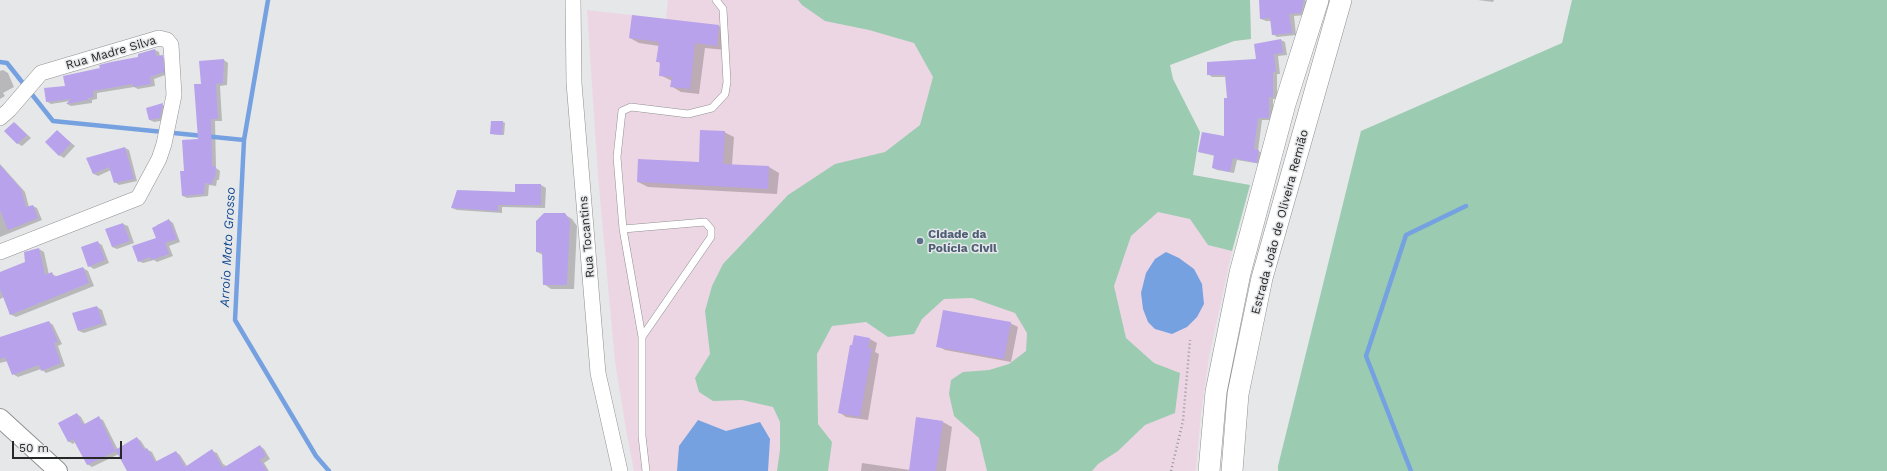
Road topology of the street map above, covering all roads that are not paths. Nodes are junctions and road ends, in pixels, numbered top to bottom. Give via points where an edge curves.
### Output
1 (573, 0) edge
2 (716, 0) edge
3 (1318, 0) edge
4 (1341, 0) edge
5 (0, 118) edge
6 (623, 229) junction
7 (0, 252) edge
8 (642, 337) junction
9 (0, 418) edge
10 (58, 471) edge
11 (620, 471) edge
12 (646, 471) edge
13 (1209, 471) edge
14 (1232, 471) edge

1 - 11 street, Rua Tocantins via 574,83 598,373
2 - 6 lane via 723,9 725,94 712,108 688,114 631,107 622,111 617,157
3 - 13 main road, Estrada João de Oliveira Remião via 1285,104 1240,273 1216,392
4 - 14 main road, Estrada João de Oliveira Remião via 1262,278 1238,394
5 - 7 street, Rua Madre Silva via 41,73 159,38 167,40 172,45 174,95 164,144 159,159 138,198
6 - 8 lane
6 - 8 lane via 705,222 711,229 711,237
8 - 12 lane via 642,436
9 - 10 street

